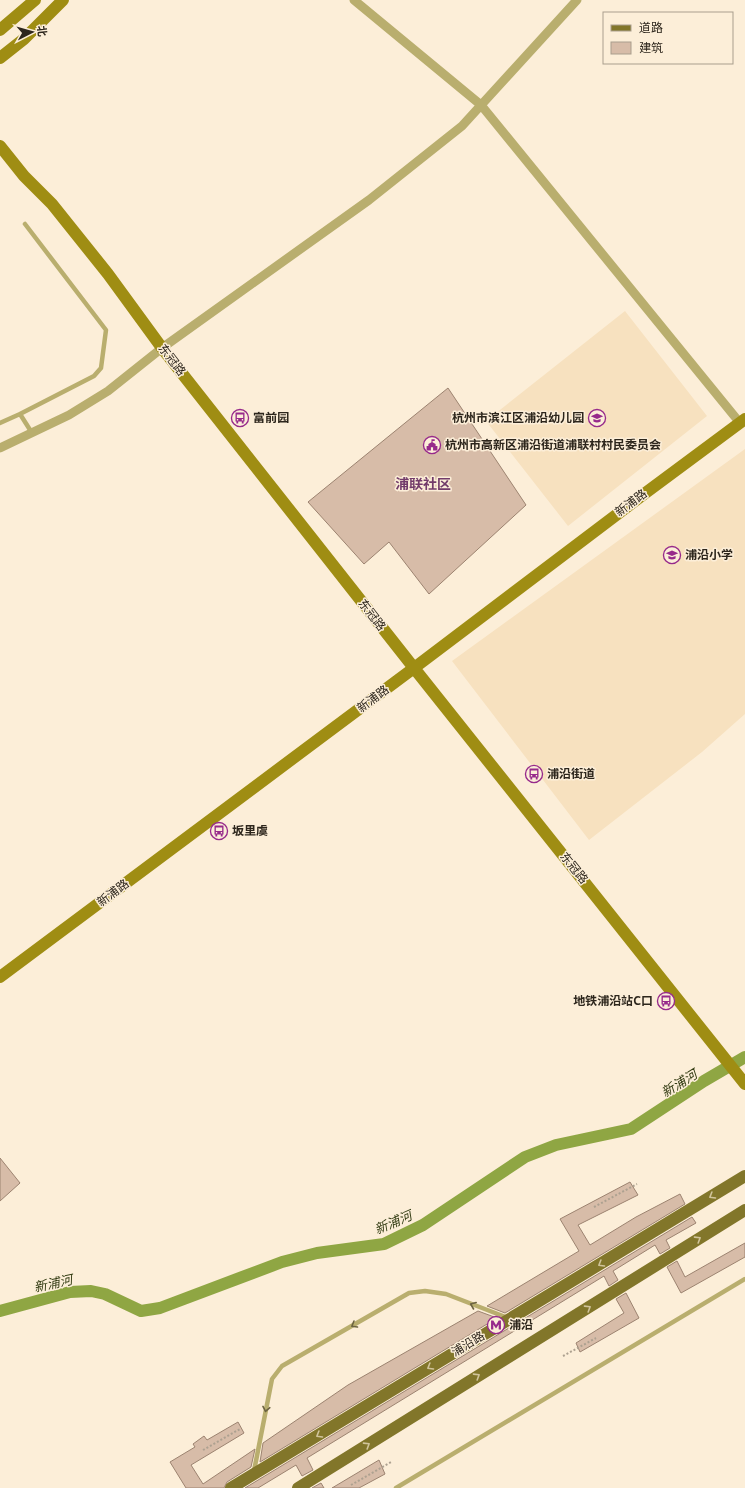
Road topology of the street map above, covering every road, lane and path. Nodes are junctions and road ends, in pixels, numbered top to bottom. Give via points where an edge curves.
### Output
1 (36, 0) edge
2 (63, 0) edge
3 (354, 0) edge
4 (577, 0) edge
5 (0, 30) edge
6 (0, 58) edge
7 (481, 105) junction
8 (0, 146) edge
9 (25, 224) dead end
10 (162, 348) junction
11 (20, 414) junction
12 (742, 422) edge
13 (0, 423) edge
14 (32, 433) junction
15 (0, 448) edge
16 (414, 668) junction
17 (0, 977) edge
18 (745, 1084) edge
19 (745, 1176) edge
20 (637, 1184) dead end
21 (594, 1207) dead end
22 (745, 1210) edge
23 (745, 1279) edge
24 (509, 1319) junction
25 (596, 1338) dead end
26 (563, 1356) dead end
27 (240, 1429) dead end
28 (203, 1450) dead end
29 (390, 1462) dead end
30 (253, 1475) junction
31 (351, 1485) dead end
32 (231, 1488) edge
33 (298, 1488) edge
34 (396, 1488) edge

1 - 5 main road
2 - 6 main road via 24,39
3 - 7 street
4 - 7 street
7 - 10 street via 462,126 369,200
7 - 12 street
8 - 10 main road, 东冠路 via 24,176 52,204 108,274
9 - 11 lane via 106,330 101,368 94,376
10 - 14 street via 108,391 69,415
10 - 16 main road, 东冠路
11 - 13 lane
11 - 14 lane
12 - 16 main road, 新浦路
14 - 15 street
16 - 17 main road, 新浦路
16 - 18 main road, 东冠路
19 -> 24 main road, 浦沿路
20 - 21 path
33 -> 22 main road
23 - 34 lane
24 -> 30 main road, 浦沿路
24 -> 30 lane via 446,1294 425,1291 409,1293 282,1366 272,1379
25 - 26 path
27 - 28 path
29 - 31 path
30 - 32 main road, 浦沿路

